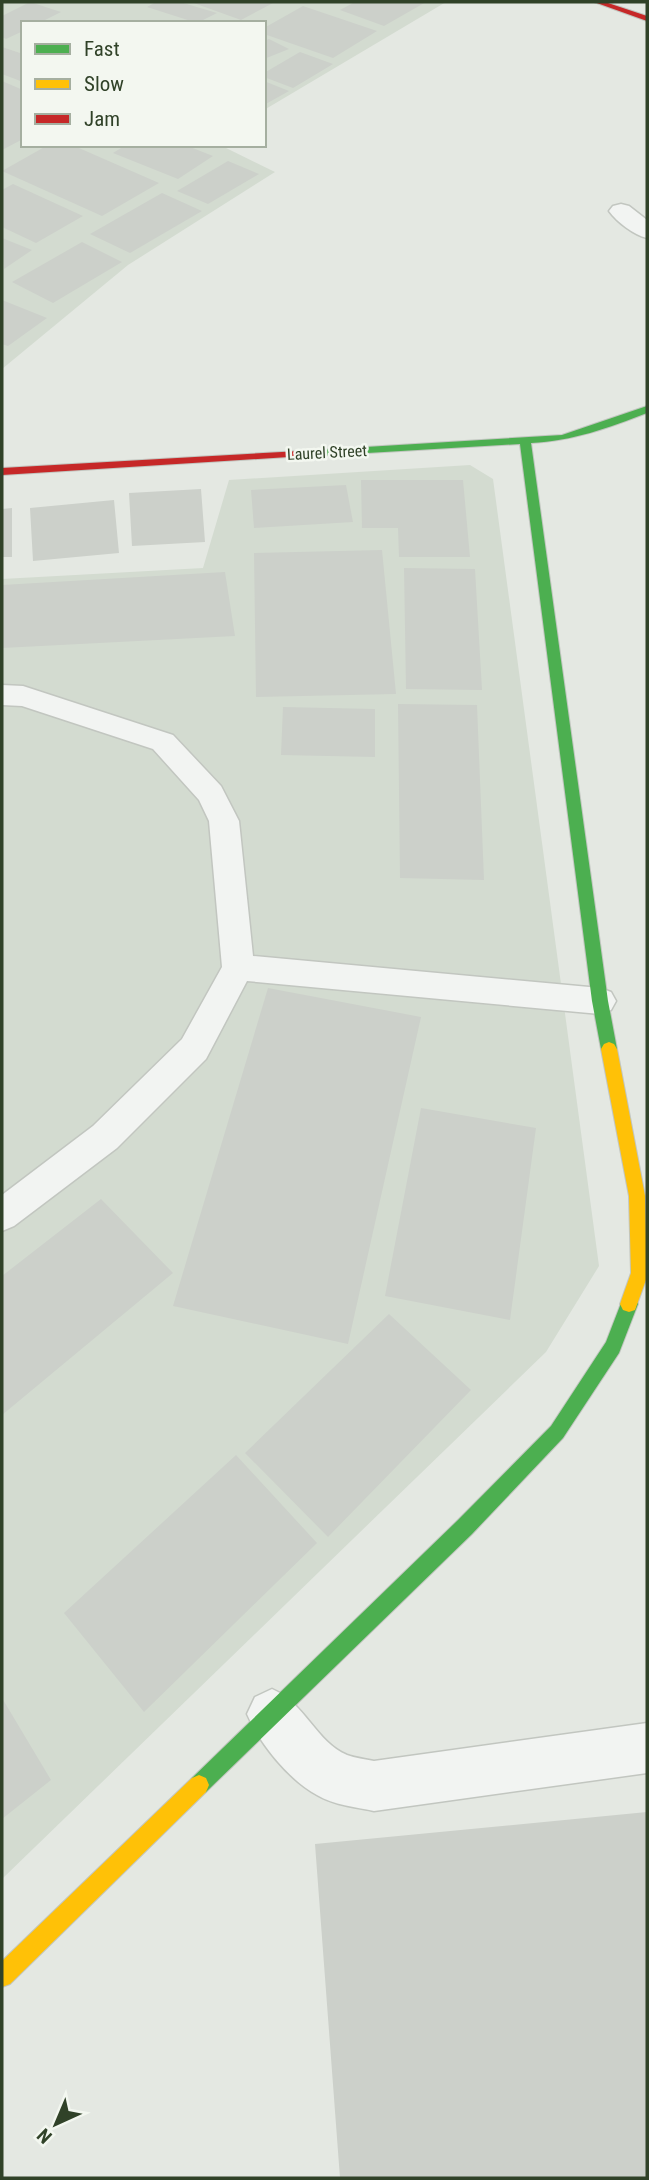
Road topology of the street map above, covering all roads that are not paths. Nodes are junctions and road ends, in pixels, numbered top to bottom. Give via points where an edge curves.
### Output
1 (598, 2) edge
2 (647, 19) edge
3 (621, 211) dead end
4 (647, 231) edge
5 (647, 409) edge
6 (525, 440) junction
7 (2, 472) edge
8 (2, 695) edge
9 (238, 967) junction
10 (600, 1001) junction
11 (2, 1215) edge
12 (272, 1714) junction
13 (647, 1748) edge
14 (2, 1976) edge

1 - 2 street
3 - 4 street
5 - 6 street, Laurel Street via 562,438
6 - 7 street, Laurel Street
6 - 10 street
8 - 9 lane via 23,696 163,742 211,794 224,821
9 - 10 lane
9 - 11 lane via 194,1049 105,1137
10 - 12 street via 637,1196 640,1273 613,1347 558,1432
12 - 13 street via 307,1756 334,1777 374,1786
12 - 14 street

